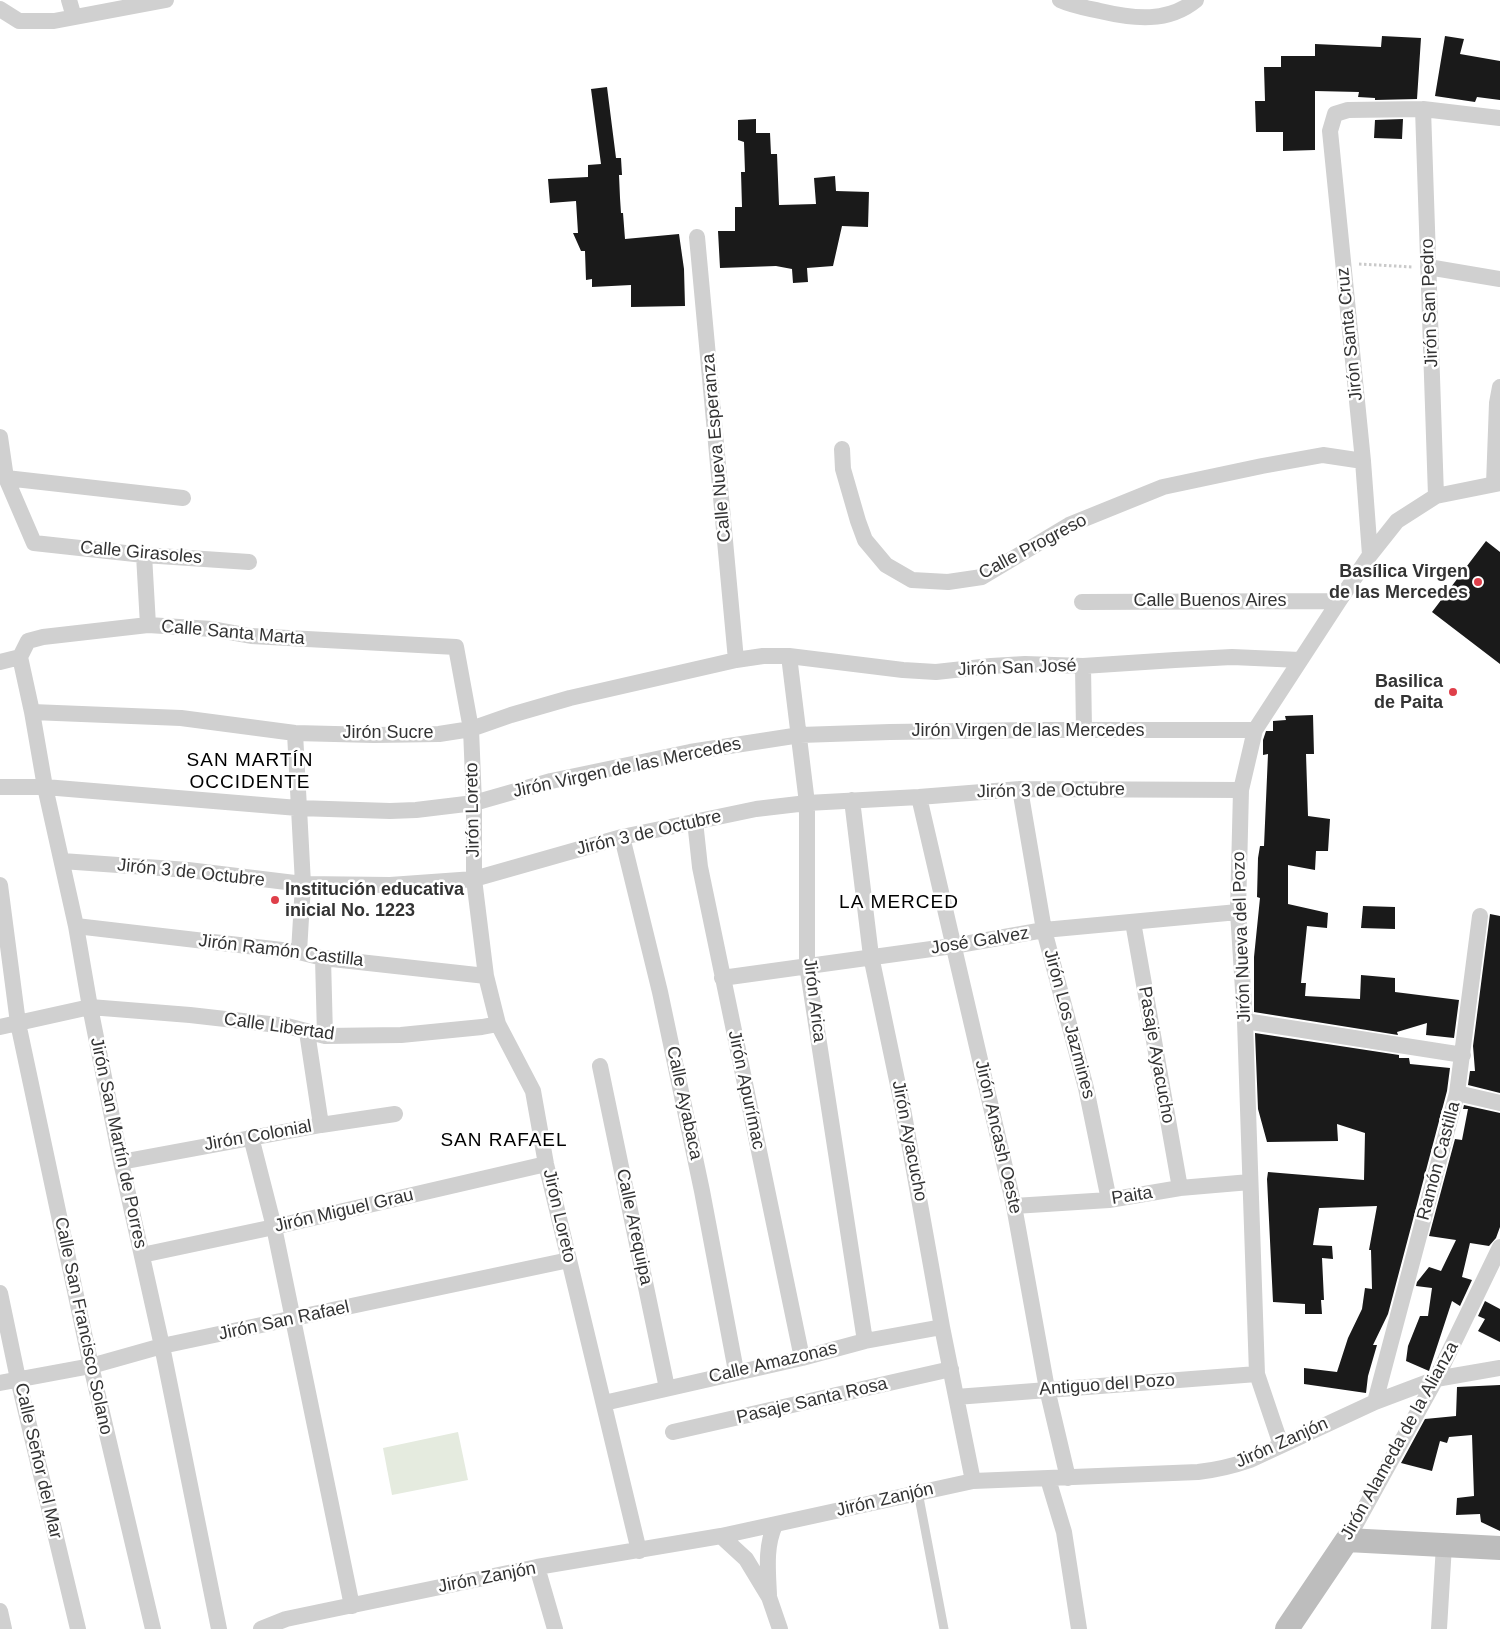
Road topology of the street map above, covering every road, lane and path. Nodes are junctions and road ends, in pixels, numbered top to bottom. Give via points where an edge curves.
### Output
1 (70, 0) edge
2 (166, 0) edge
3 (1060, 0) edge
4 (1196, 0) edge
5 (0, 9) edge
6 (74, 17) junction
7 (1423, 109) junction
8 (1500, 118) edge
9 (698, 237) dead end
10 (1343, 264) junction
11 (1428, 268) junction
12 (1500, 280) edge
13 (1500, 387) edge
14 (0, 437) edge
15 (842, 449) dead end
16 (1363, 461) junction
17 (6, 478) junction
18 (1497, 484) edge
19 (1436, 496) junction
20 (183, 498) dead end
21 (144, 555) junction
22 (1370, 555) junction
23 (249, 562) dead end
24 (1338, 601) junction
25 (1082, 602) dead end
26 (148, 625) junction
27 (456, 647) joint
28 (789, 656) junction
29 (20, 657) junction
30 (736, 660) junction
31 (1300, 660) junction
32 (0, 662) edge
33 (1083, 666) junction
34 (32, 712) junction
35 (470, 729) junction
36 (1084, 730) junction
37 (1255, 730) junction
38 (296, 734) junction
39 (800, 735) junction
40 (0, 787) edge
41 (45, 787) junction
42 (1020, 789) junction
43 (1241, 790) junction
44 (919, 797) junction
45 (852, 800) junction
46 (474, 803) junction
47 (807, 803) junction
48 (298, 808) junction
49 (695, 821) junction
50 (622, 838) junction
51 (62, 861) junction
52 (474, 879) junction
53 (0, 884) edge
54 (302, 884) junction
55 (1238, 912) junction
56 (1480, 916) dead end
57 (1132, 922) junction
58 (76, 926) junction
59 (1044, 930) junction
60 (953, 946) junction
61 (299, 952) junction
62 (871, 956) junction
63 (323, 958) junction
64 (807, 965) junction
65 (486, 976) junction
66 (722, 978) junction
67 (90, 1007) junction
68 (1245, 1021) junction
69 (18, 1023) junction
70 (498, 1024) junction
71 (0, 1027) edge
72 (308, 1032) junction
73 (325, 1036) junction
74 (1463, 1055) junction
75 (600, 1066) dead end
76 (1457, 1093) junction
77 (1500, 1103) edge
78 (395, 1114) dead end
79 (321, 1125) junction
80 (251, 1137) junction
81 (122, 1162) junction
82 (546, 1164) junction
83 (1250, 1182) junction
84 (1180, 1188) junction
85 (1109, 1200) junction
86 (1014, 1206) junction
87 (274, 1227) junction
88 (1500, 1247) edge
89 (142, 1255) junction
90 (569, 1260) junction
91 (0, 1293) edge
92 (293, 1319) junction
93 (942, 1327) junction
94 (865, 1342) junction
95 (162, 1346) junction
96 (802, 1358) junction
97 (90, 1366) junction
98 (1500, 1368) edge
99 (951, 1370) junction
100 (736, 1372) junction
101 (1257, 1374) junction
102 (18, 1379) junction
103 (1436, 1379) junction
104 (0, 1383) edge
105 (667, 1388) junction
106 (1047, 1389) junction
107 (956, 1397) junction
108 (1375, 1402) junction
109 (604, 1403) junction
110 (673, 1432) dead end
111 (1281, 1445) junction
112 (1068, 1478) junction
113 (1048, 1479) junction
114 (973, 1480) junction
115 (918, 1492) junction
116 (776, 1524) junction
117 (721, 1536) junction
118 (1347, 1540) junction
119 (1444, 1545) junction
120 (1500, 1548) edge
121 (639, 1551) junction
122 (537, 1567) junction
123 (769, 1597) junction
124 (352, 1606) junction
125 (0, 1612) edge
126 (287, 1624) edge
127 (4, 1629) edge
128 (78, 1629) edge
129 (153, 1629) edge
130 (219, 1629) edge
131 (261, 1629) edge
132 (555, 1629) edge
133 (780, 1629) edge
134 (944, 1629) edge
135 (1079, 1629) edge
136 (1287, 1629) edge
137 (1439, 1629) edge

1 - 6 street
2 - 6 street
3 - 4 street via 1115,15 1152,18 1180,10
5 - 6 street via 19,21 54,21
7 - 8 street
7 - 10 street, Jirón Santa Cruz via 1348,110 1335,114 1330,131
7 - 11 street, Jirón San Pedro
9 - 30 street, Calle Nueva Esperanza
10 - 11 path
10 - 16 street, Jirón Santa Cruz
11 - 12 street
11 - 19 street, Jirón San Pedro
13 - 18 street
14 - 17 street
15 - 16 street, Calle Progreso via 843,469 865,540 886,565 912,580 948,582 982,577 1068,524 1163,487 1323,455
16 - 22 street, Jirón Santa Cruz
17 - 20 street
17 - 21 street, Calle Girasoles via 34,543
18 - 19 street, Jirón Nueva del Pozo
19 - 22 street, Jirón Nueva del Pozo via 1397,522
21 - 23 street, Calle Girasoles
21 - 26 street
22 - 24 street, Jirón Nueva del Pozo
24 - 25 street, Calle Buenos Aires
24 - 31 street, Jirón Nueva del Pozo
26 - 27 street, Calle Santa Marta via 212,629 251,636
26 - 29 street, Calle Santa Marta via 43,637 28,641
27 - 35 street, Jirón Loreto
28 - 30 street, Jirón San José
28 - 33 street, Jirón San José via 936,672 1025,664
28 - 39 street, Jirón Arica
29 - 32 street
29 - 34 street, Jirón San Martín de Porres
30 - 35 street, Jirón Sucre via 570,698
31 - 33 street, Jirón San José via 1232,657
31 - 37 street, Jirón Nueva del Pozo
33 - 36 street
34 - 38 street, Jirón Sucre via 181,718
34 - 41 street, Jirón San Martín de Porres
35 - 38 street, Jirón Sucre via 416,735
35 - 46 street, Jirón Loreto
36 - 37 street, Jirón Virgen de las Mercedes
36 - 39 street, Jirón Virgen de las Mercedes
37 - 43 street, Jirón Nueva del Pozo
38 - 48 street
39 - 46 street, Jirón Virgen de las Mercedes via 690,752 551,781
39 - 47 street, Jirón Arica
40 - 41 street, Jirón Virgen de las Mercedes
41 - 48 street, Jirón Virgen de las Mercedes
41 - 51 street, Jirón San Martín de Porres
42 - 43 street, Jirón 3 de Octubre
42 - 44 street, Jirón 3 de Octubre
42 - 59 street, Jirón Los Jazmines
43 - 55 street, Jirón Nueva del Pozo
44 - 45 street, Jirón 3 de Octubre
44 - 60 street, Jirón Ancash Oeste
45 - 47 street, Jirón 3 de Octubre
45 - 62 street, Jirón Ayacucho
46 - 48 street, Jirón Virgen de las Mercedes via 416,810
46 - 52 street, Jirón Loreto
47 - 49 street, Jirón 3 de Octubre
47 - 64 street, Jirón Arica
48 - 54 street
49 - 50 street, Jirón 3 de Octubre
49 - 66 street, Jirón Apurímac via 700,867
50 - 52 street, Jirón 3 de Octubre
50 - 100 street, Calle Ayabaca via 660,992
51 - 54 street, Jirón 3 de Octubre via 188,870
51 - 58 street, Jirón San Martín de Porres
52 - 54 street, Jirón 3 de Octubre via 390,885
52 - 65 street, Jirón Loreto
53 - 69 street, Calle San Francisco Solano
54 - 61 street
55 - 57 street, José Galvez
55 - 68 street, Jirón Nueva del Pozo
56 - 74 street, Ramón Castilla
57 - 59 street, José Galvez
57 - 84 street, Pasaje Ayacucho
58 - 61 street, Jirón Ramón Castilla
58 - 67 street, Jirón San Martín de Porres
59 - 60 street, José Galvez
59 - 85 street, Jirón Los Jazmines via 1086,1088
60 - 62 street, José Galvez
60 - 86 street, Jirón Ancash Oeste
61 - 63 street, Jirón Ramón Castilla
62 - 64 street, José Galvez
62 - 93 street, Jirón Ayacucho via 903,1109
63 - 65 street, Jirón Ramón Castilla
63 - 73 street
64 - 66 street, José Galvez
64 - 94 street, Jirón Arica
65 - 70 street, Jirón Loreto
66 - 96 street, Jirón Apurímac
67 - 69 street, Calle Libertad
67 - 72 street, Calle Libertad via 287,1026
67 - 81 street, Jirón San Martín de Porres
68 - 74 street
68 - 83 street, Jirón Nueva del Pozo
69 - 71 street, Calle Libertad
69 - 97 street, Calle San Francisco Solano
70 - 73 street, Calle Libertad via 401,1035
70 - 82 street, Jirón Loreto via 533,1091
72 - 73 street, Calle Libertad
72 - 79 street
74 - 76 street, Ramón Castilla
75 - 105 street, Calle Arequipa
76 - 77 street
76 - 108 street, Ramón Castilla
78 - 79 street, Jirón Colonial
79 - 80 street, Jirón Colonial
80 - 81 street, Jirón Colonial
80 - 87 street
81 - 89 street, Jirón San Martín de Porres
82 - 87 street, Jirón Miguel Grau
82 - 90 street, Jirón Loreto
83 - 84 street, Paita
83 - 101 street, Jirón Nueva del Pozo
84 - 85 street, Paita
85 - 86 street, Paita
86 - 106 street, Jirón Ancash Oeste
87 - 89 street, Jirón Miguel Grau
87 - 92 street
88 - 103 street, Jirón Alameda de la Alianza
89 - 95 street, Jirón San Martín de Porres
90 - 92 street, Jirón San Rafael
90 - 109 street, Jirón Loreto
91 - 102 street, Calle Señor del Mar
92 - 95 street, Jirón San Rafael
92 - 124 street
93 - 94 street, Calle Amazonas
93 - 99 street, Jirón Ayacucho
94 - 96 street, Calle Amazonas
95 - 97 street, Jirón San Rafael
95 - 130 street, Jirón San Martín de Porres
96 - 100 street, Calle Amazonas
97 - 102 street, Jirón San Rafael
97 - 129 street, Calle San Francisco Solano
98 - 103 street, Jirón Zanjón
99 - 107 street, Jirón Ayacucho
99 - 110 street, Pasaje Santa Rosa
100 - 105 street, Calle Amazonas
101 - 106 street, Antiguo del Pozo
101 - 111 street, Jirón Nueva del Pozo
102 - 104 street, Jirón San Rafael
102 - 128 street, Calle Señor del Mar
103 - 108 street, Jirón Zanjón
103 - 118 street, Jirón Alameda de la Alianza
105 - 109 street, Calle Amazonas
106 - 107 street, Antiguo del Pozo
106 - 112 street, Jirón Ancash Oeste
107 - 114 street, Jirón Ayacucho
108 - 111 street, Jirón Zanjón
109 - 121 street, Jirón Loreto
111 - 112 street, Jirón Zanjón via 1234,1466 1213,1470
112 - 113 street, Jirón Zanjón
113 - 114 street, Jirón Zanjón
113 - 135 street via 1064,1532
114 - 115 street, Jirón Zanjón
115 - 116 street, Jirón Zanjón
115 - 134 lane
116 - 117 street, Jirón Zanjón
116 - 123 street via 768,1547
117 - 121 street, Jirón Zanjón
117 - 123 street via 746,1559
118 - 119 main road
118 - 136 main road, Jirón Alameda de la Alianza
119 - 120 main road
119 - 137 street
121 - 122 street, Jirón Zanjón
122 - 124 street, Jirón Zanjón
122 - 132 street
123 - 133 street
124 - 126 street, Jirón Zanjón
125 - 127 street
126 - 131 street, Jirón Zanjón

